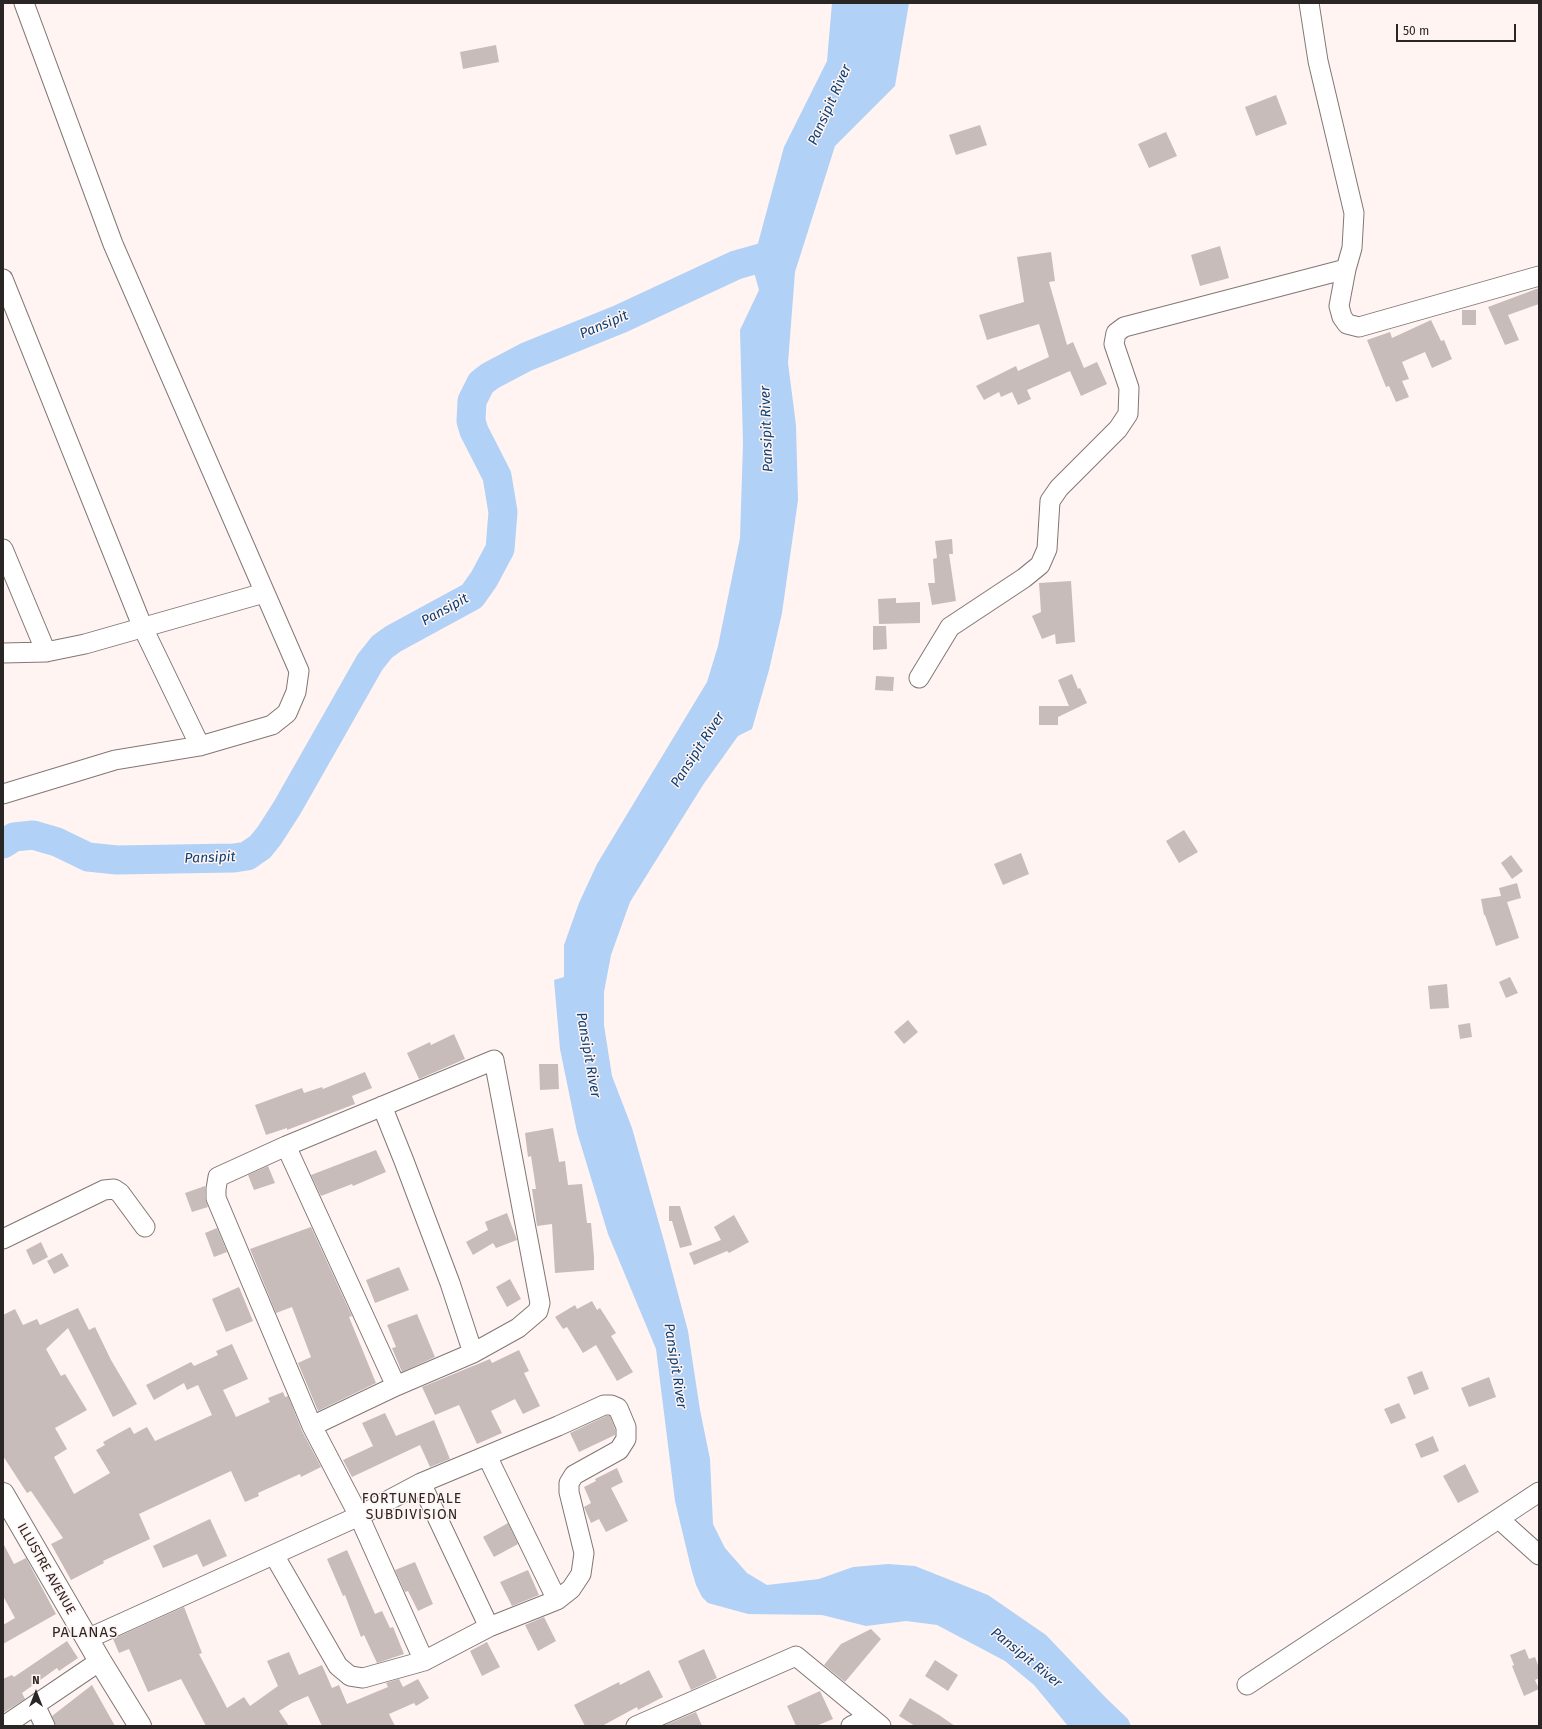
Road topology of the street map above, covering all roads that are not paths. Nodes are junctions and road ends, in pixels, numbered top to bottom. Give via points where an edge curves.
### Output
1 (24, 3) edge
2 (1309, 3) edge
3 (1346, 269) junction
4 (1539, 276) edge
5 (3, 279) edge
6 (3, 550) edge
7 (264, 593) junction
8 (143, 628) junction
9 (46, 652) junction
10 (3, 654) edge
11 (919, 678) dead end
12 (200, 746) junction
13 (3, 794) edge
14 (382, 1106) junction
15 (286, 1146) junction
16 (145, 1227) dead end
17 (3, 1239) edge
18 (473, 1353) junction
19 (396, 1386) junction
20 (312, 1426) junction
21 (488, 1456) junction
22 (421, 1483) junction
23 (1539, 1492) edge
24 (3, 1494) edge
25 (359, 1516) junction
26 (1499, 1519) junction
27 (274, 1555) junction
28 (1539, 1556) edge
29 (557, 1600) junction
30 (488, 1627) junction
31 (87, 1639) junction
32 (100, 1661) junction
33 (424, 1661) junction
34 (1247, 1685) dead end
35 (35, 1705) junction
36 (875, 1722) edge
37 (4, 1726) edge
38 (46, 1726) edge
39 (140, 1726) edge
40 (636, 1726) edge
41 (850, 1726) edge

1 - 7 street via 113,244
2 - 3 street via 1318,61 1354,213 1352,248
3 - 4 street via 1339,306 1347,324 1359,326
3 - 11 street via 1124,327 1116,333 1114,344 1129,388 1128,414 1050,501 1047,549 1040,565 950,627
5 - 8 street
6 - 9 street
7 - 8 street
7 - 12 street via 299,671 296,692 287,712 272,725
8 - 9 street
8 - 12 street
9 - 10 street
12 - 13 street via 115,760
14 - 15 street
14 - 18 street via 450,1283
14 - 18 street via 494,1060 540,1303 538,1311 518,1328
15 - 19 street
15 - 20 street via 218,1177 216,1198
16 - 17 street via 120,1193 114,1189 104,1190
18 - 19 street
19 - 20 street
20 - 25 street
21 - 22 street
21 - 29 street
21 - 29 street via 604,1404 618,1408 626,1427 626,1438 619,1450 574,1475 570,1483 569,1492 584,1552 581,1574 571,1589
22 - 25 street
22 - 30 street
23 - 26 street
24 - 31 main road, ILLUSTRE AVENUE
25 - 27 street
25 - 33 street
26 - 28 street
26 - 34 street
27 - 31 street
27 - 33 street via 338,1666 350,1676 363,1678
29 - 30 street
30 - 33 street
31 - 32 main road, ILLUSTRE AVENUE
32 - 35 street
32 - 39 main road, ILLUSTRE AVENUE
35 - 37 street
35 - 38 street
36 - 40 street via 796,1656
36 - 41 street

